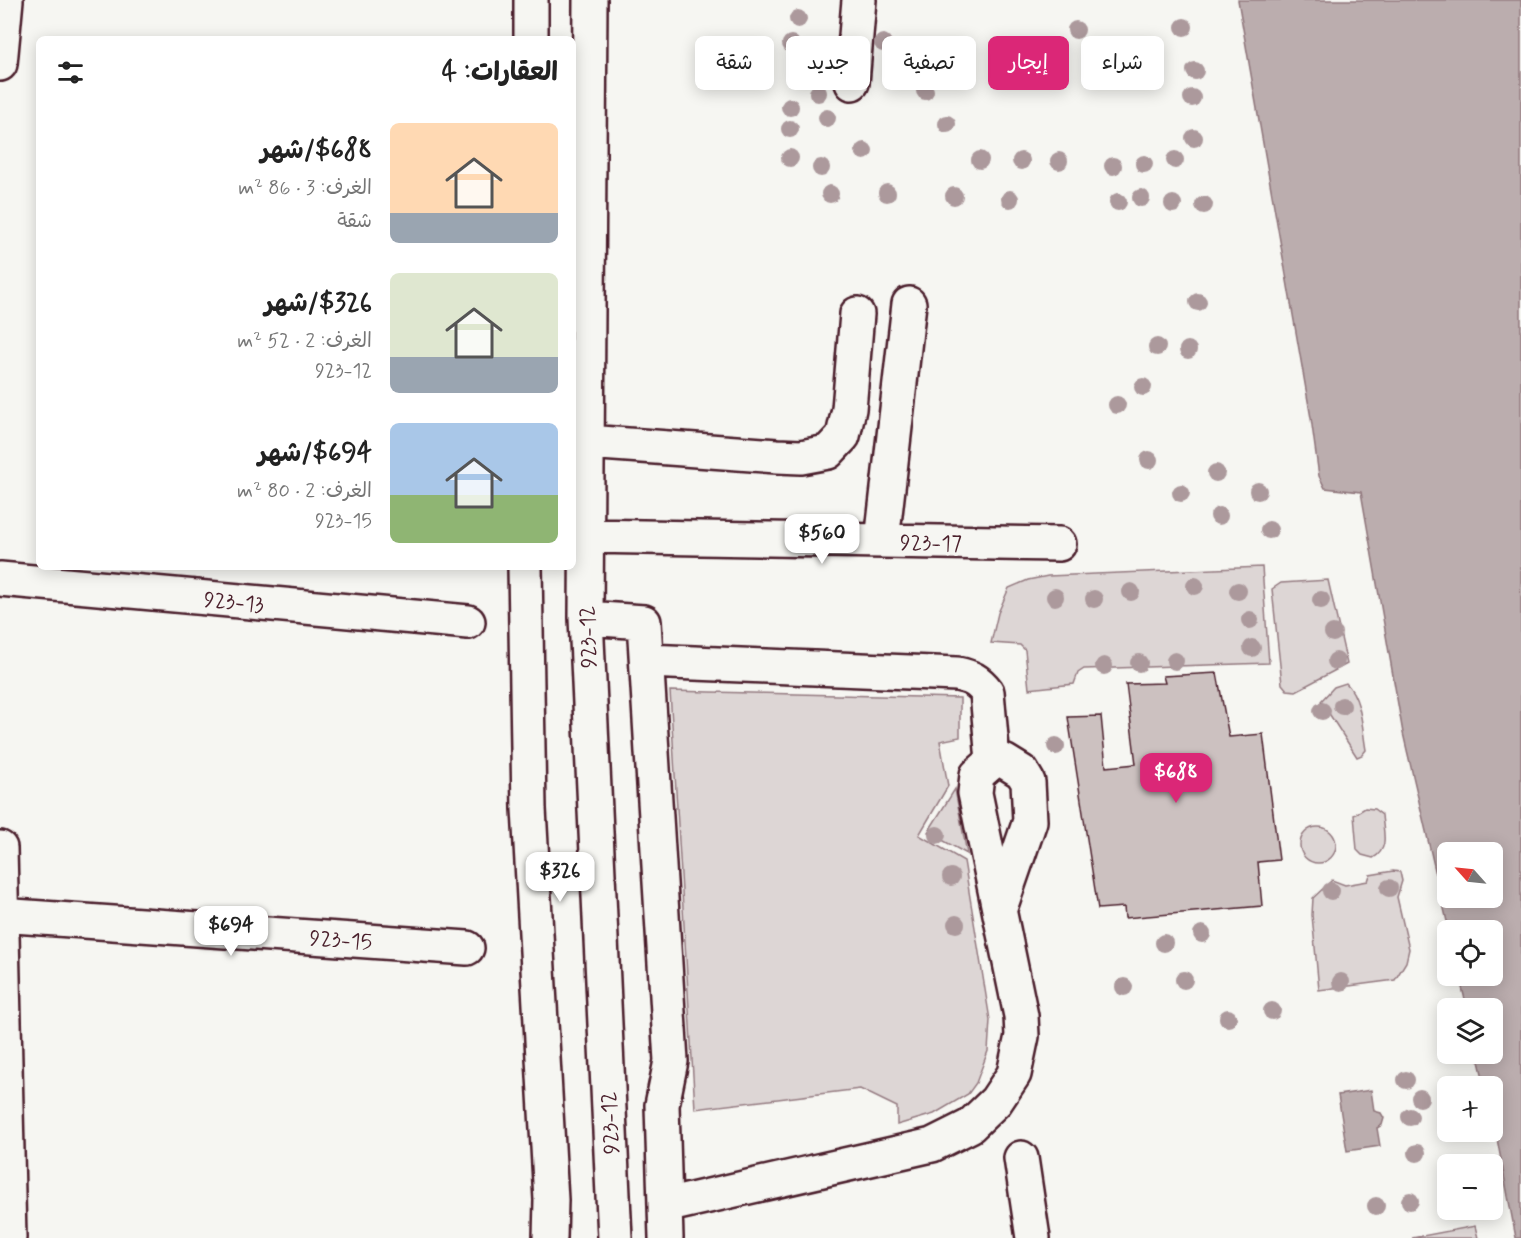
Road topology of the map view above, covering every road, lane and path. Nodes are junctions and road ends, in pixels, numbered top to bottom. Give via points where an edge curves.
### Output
1 (6, 0) edge
2 (531, 0) edge
3 (590, 0) edge
4 (859, 0) edge
5 (531, 36) edge
6 (856, 36) edge
7 (0, 64) edge
8 (909, 304) dead end
9 (857, 314) dead end
10 (587, 442) junction
11 (586, 536) junction
12 (882, 541) junction
13 (1059, 544) dead end
14 (525, 570) edge
15 (0, 579) edge
16 (586, 618) junction
17 (468, 622) dead end
18 (647, 661) junction
19 (993, 761) junction
20 (0, 848) edge
21 (999, 910) junction
22 (1, 916) edge
23 (467, 948) dead end
24 (1021, 1158) dead end
25 (665, 1206) junction
26 (9, 1238) edge
27 (550, 1238) edge
28 (615, 1238) edge
29 (666, 1238) edge
30 (1033, 1238) edge

1 - 7 street
2 - 5 street
3 - 10 street, 923-12
4 - 6 street
8 - 12 street
9 - 10 street via 849,409 843,436 828,452 801,457
10 - 11 street, 923-12
11 - 12 street, 923-17
11 - 16 street, 923-12
12 - 13 street, 923-17
14 - 27 street via 529,808
15 - 17 street, 923-13
16 - 18 street via 644,622
16 - 28 street, 923-12
18 - 19 street via 972,677 987,692
18 - 25 street via 671,1061 662,1105
19 - 21 street via 977,774 975,793
19 - 21 street via 1004,761 1022,772 1028,782 1030,821
20 - 22 street
21 - 25 street via 1022,1036 1014,1074 996,1101 970,1126 932,1145
22 - 23 street, 923-15
22 - 26 street
24 - 30 street
25 - 29 street

